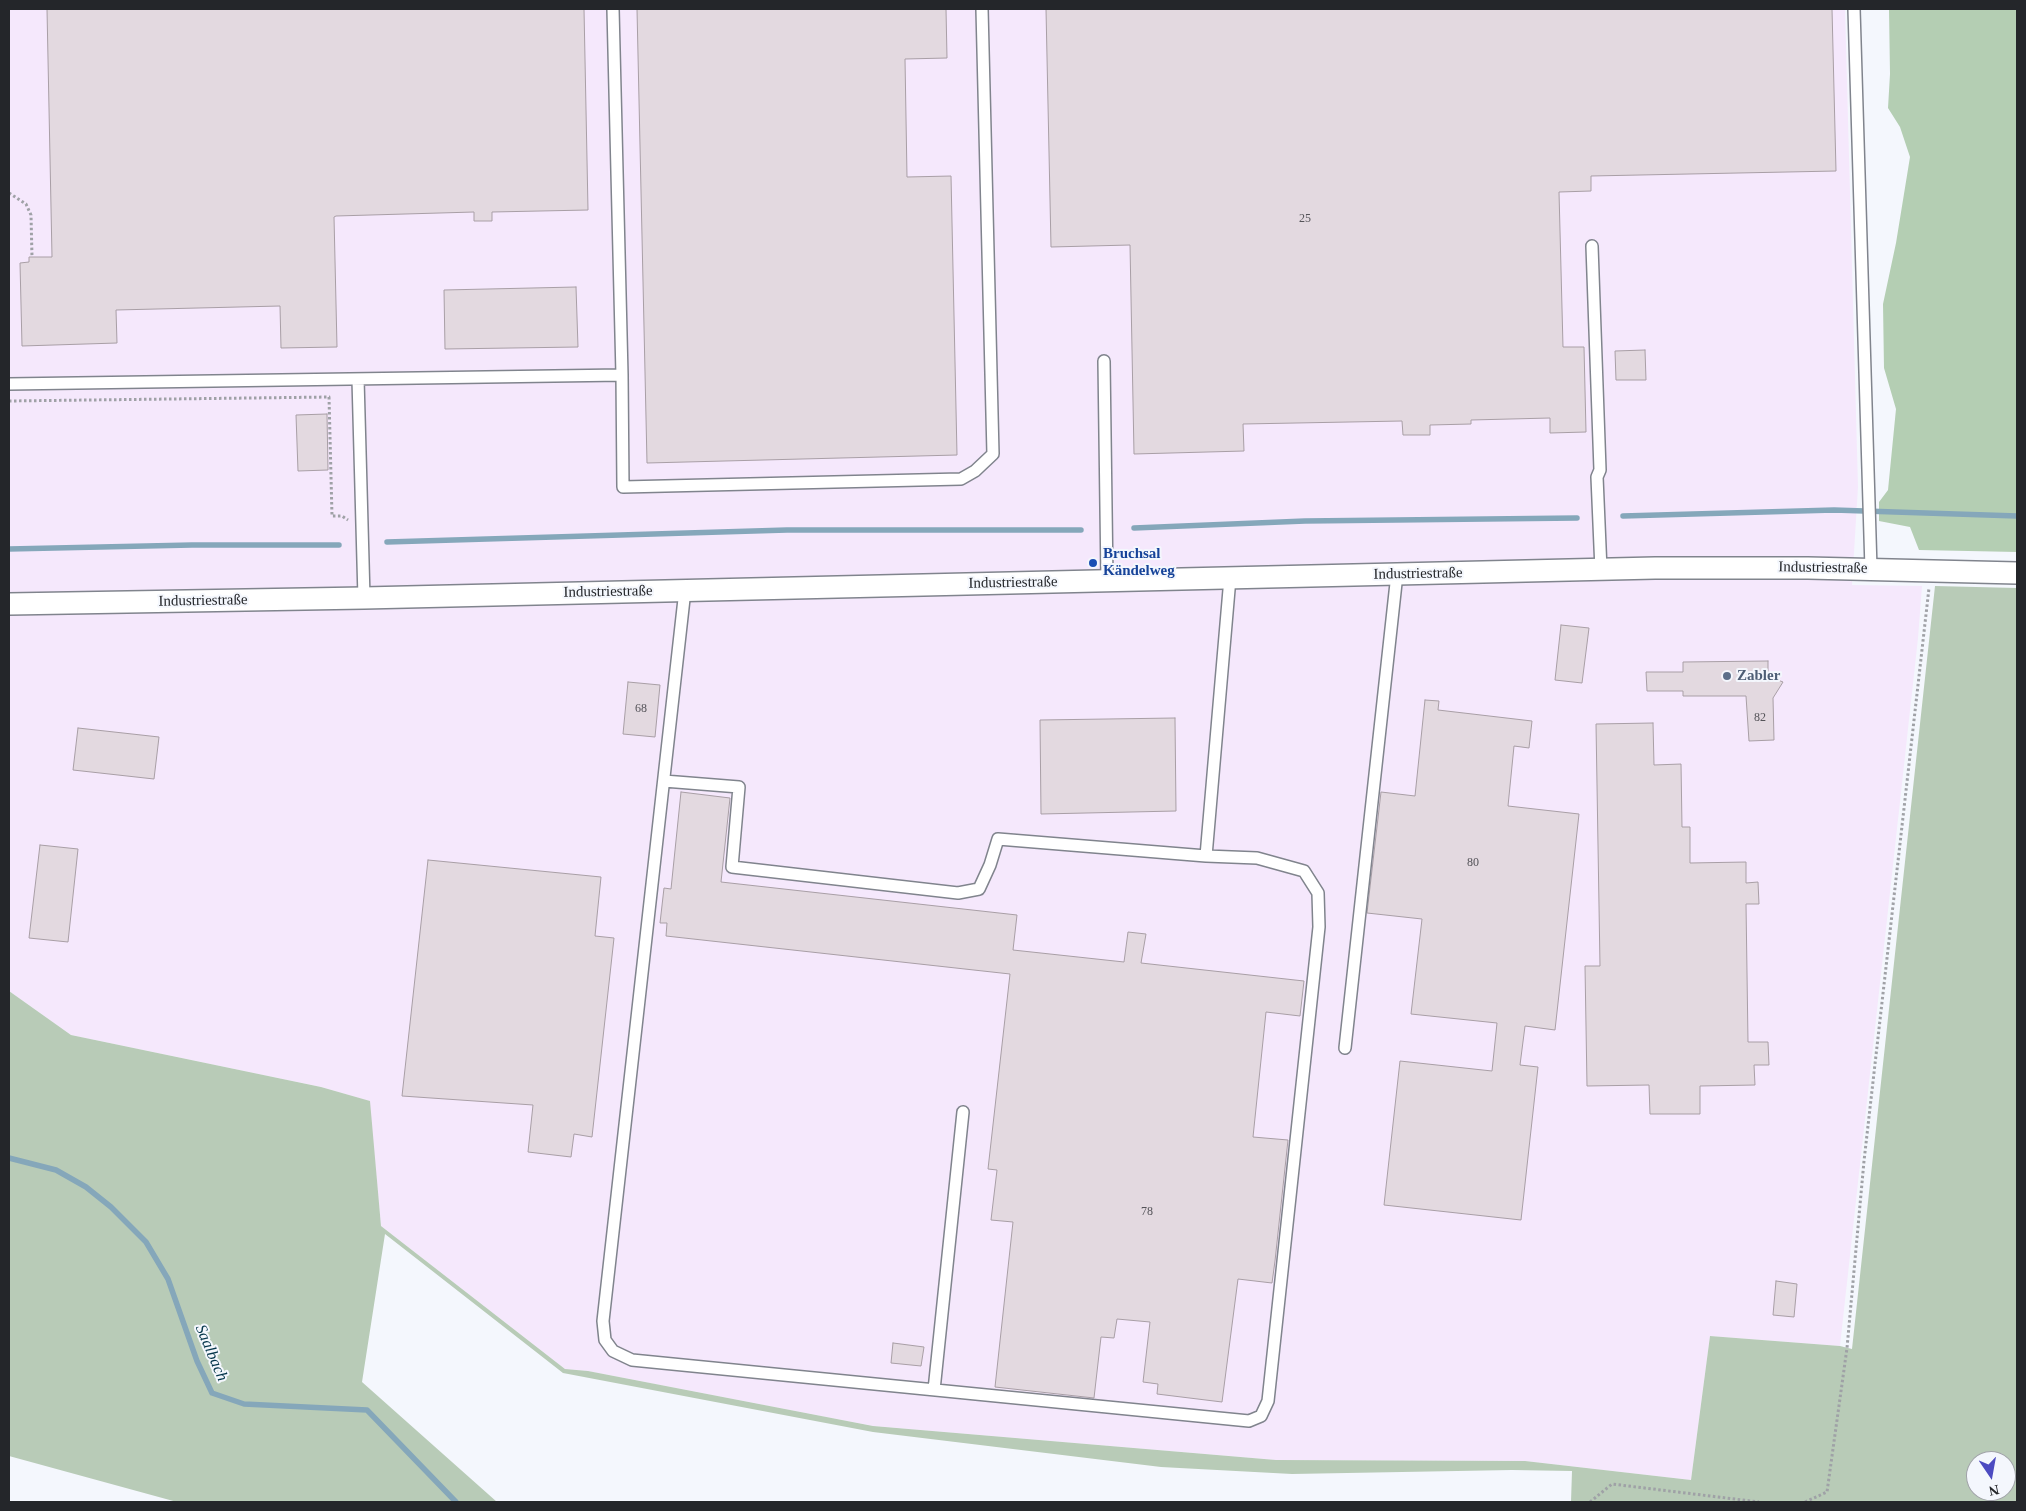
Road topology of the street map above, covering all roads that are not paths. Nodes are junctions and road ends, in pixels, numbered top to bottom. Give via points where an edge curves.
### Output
1 (613, 9) edge
2 (982, 9) edge
3 (1854, 9) edge
4 (1592, 246) dead end
5 (1104, 360) dead end
6 (622, 375) junction
7 (358, 379) junction
8 (9, 384) edge
9 (1871, 569) junction
10 (1601, 570) junction
11 (1107, 573) junction
12 (2017, 573) edge
13 (1397, 574) junction
14 (1230, 578) junction
15 (685, 590) junction
16 (364, 598) junction
17 (9, 604) edge
18 (664, 781) junction
19 (1206, 856) junction
20 (1345, 1048) dead end
21 (963, 1112) dead end
22 (934, 1390) junction

1 - 6 lane
2 - 6 lane via 993,454 961,479 623,487
3 - 9 lane
4 - 10 lane
5 - 11 lane
6 - 7 lane
7 - 8 lane
7 - 16 lane
9 - 10 street, Industriestraße
9 - 12 street, Industriestraße
10 - 13 street, Industriestraße
11 - 14 street, Industriestraße
11 - 15 street, Industriestraße
13 - 14 street, Industriestraße
13 - 20 lane
14 - 19 lane
15 - 16 street, Industriestraße
15 - 18 lane
16 - 17 street, Industriestraße
18 - 19 lane via 739,787 732,867 958,893 979,889 998,839
18 - 22 lane via 603,1321 605,1340 613,1351 632,1360
19 - 22 lane via 1257,858 1304,871 1318,893 1319,927 1268,1401 1261,1416 1249,1421
21 - 22 lane

